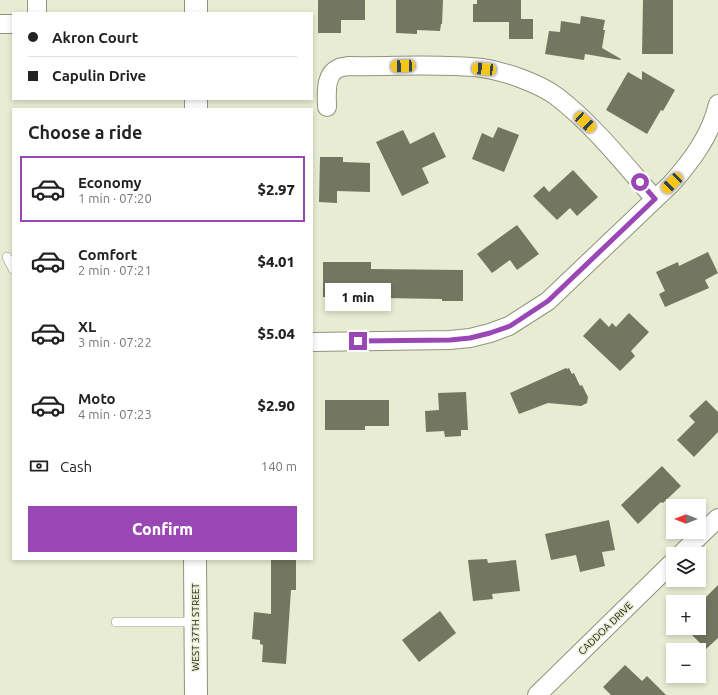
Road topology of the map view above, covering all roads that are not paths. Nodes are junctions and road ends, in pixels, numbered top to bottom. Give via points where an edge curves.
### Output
1 (37, 0) edge
2 (196, 0) edge
3 (37, 12) edge
4 (196, 12) edge
5 (0, 24) edge
6 (12, 24) edge
7 (718, 104) edge
8 (327, 107) dead end
9 (655, 199) junction
10 (7, 257) dead end
11 (12, 267) edge
12 (313, 342) edge
13 (718, 518) edge
14 (688, 547) edge
15 (195, 560) edge
16 (666, 569) edge
17 (116, 622) dead end
18 (195, 622) junction
19 (541, 694) edge
20 (196, 695) edge

1 - 3 street
2 - 4 street
5 - 6 street
7 - 9 street via 716,115 705,138 690,162
8 - 9 street via 328,81 332,73 343,67 462,67 509,75 536,84 566,105 594,131
9 - 12 street via 548,301 510,326 477,337 450,340
10 - 11 lane
13 - 14 street
15 - 18 street, WEST 37TH STREET
16 - 19 street, CADDOA DRIVE
17 - 18 lane
18 - 20 street, WEST 37TH STREET

